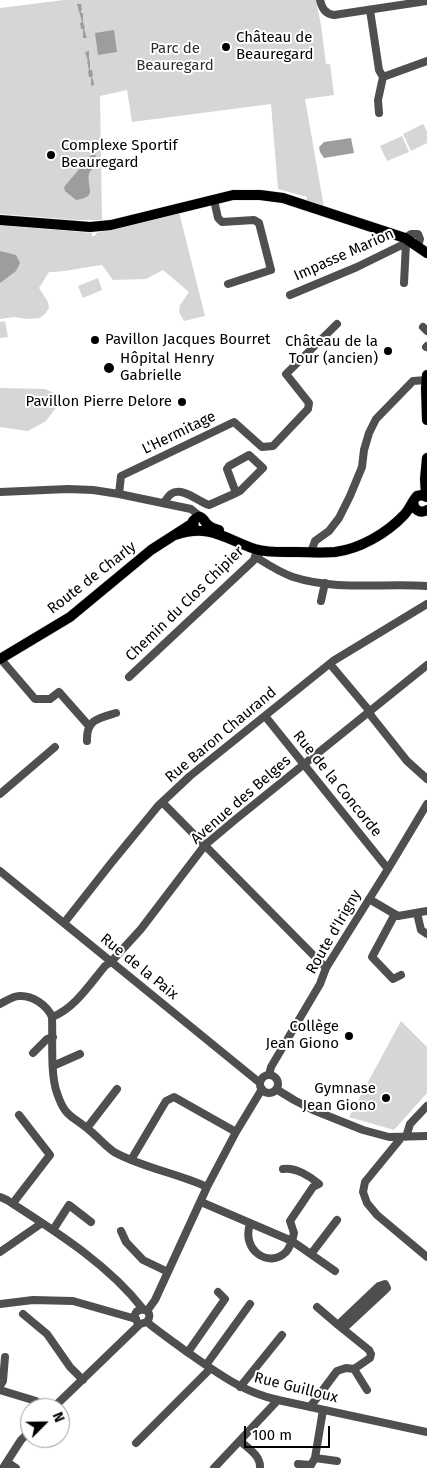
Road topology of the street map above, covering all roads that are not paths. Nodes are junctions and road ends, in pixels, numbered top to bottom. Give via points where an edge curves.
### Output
1 (427, 1) edge
2 (321, 4) edge
3 (370, 10) junction
4 (427, 61) edge
5 (383, 77) junction
6 (379, 113) dead end
7 (214, 200) junction
8 (0, 220) edge
9 (406, 240) junction
10 (422, 243) edge
11 (427, 253) edge
12 (404, 283) dead end
13 (228, 284) dead end
14 (290, 294) dead end
15 (337, 324) dead end
16 (426, 378) edge
17 (427, 412) edge
18 (427, 420) edge
19 (427, 458) edge
20 (0, 492) edge
21 (236, 493) junction
22 (118, 494) junction
23 (164, 503) junction
24 (422, 505) edge
25 (199, 524) junction
26 (257, 550) junction
27 (310, 552) junction
28 (326, 583) junction
29 (427, 586) edge
30 (321, 601) dead end
31 (427, 604) edge
32 (0, 658) edge
33 (330, 664) junction
34 (427, 665) edge
35 (128, 677) dead end
36 (369, 712) junction
37 (116, 713) dead end
38 (265, 716) junction
39 (89, 726) junction
40 (87, 741) dead end
41 (55, 746) dead end
42 (304, 764) junction
43 (427, 779) edge
44 (0, 794) edge
45 (162, 802) junction
46 (427, 804) edge
47 (205, 845) junction
48 (388, 869) junction
49 (0, 872) edge
50 (369, 899) junction
51 (427, 911) edge
52 (417, 913) junction
53 (395, 914) junction
54 (64, 924) junction
55 (427, 934) edge
56 (111, 962) junction
57 (326, 968) junction
58 (401, 975) dead end
59 (0, 1004) edge
60 (52, 1017) junction
61 (52, 1037) junction
62 (33, 1053) dead end
63 (80, 1054) dead end
64 (53, 1066) junction
65 (269, 1075) junction
66 (261, 1086) junction
67 (117, 1089) dead end
68 (276, 1089) junction
69 (427, 1106) edge
70 (19, 1115) dead end
71 (87, 1128) junction
72 (236, 1132) junction
73 (427, 1136) edge
74 (403, 1137) junction
75 (131, 1160) junction
76 (283, 1170) dead end
77 (207, 1187) junction
78 (0, 1197) edge
79 (201, 1202) junction
80 (13, 1203) junction
81 (337, 1220) dead end
82 (91, 1222) dead end
83 (42, 1223) junction
84 (250, 1224) junction
85 (53, 1230) junction
86 (121, 1232) dead end
87 (292, 1241) junction
88 (0, 1252) edge
89 (311, 1254) junction
90 (427, 1258) edge
91 (335, 1271) dead end
92 (168, 1272) junction
93 (218, 1292) dead end
94 (0, 1304) edge
95 (250, 1304) dead end
96 (317, 1307) dead end
97 (145, 1310) junction
98 (23, 1314) dead end
99 (141, 1322) junction
100 (341, 1327) junction
101 (282, 1335) dead end
102 (188, 1352) junction
103 (5, 1357) dead end
104 (208, 1367) junction
105 (354, 1369) junction
106 (83, 1380) junction
107 (0, 1386) edge
108 (240, 1387) junction
109 (0, 1390) edge
110 (367, 1390) dead end
111 (24, 1398) edge
112 (64, 1398) edge
113 (278, 1400) junction
114 (310, 1407) junction
115 (323, 1410) junction
116 (427, 1432) edge
117 (240, 1441) junction
118 (20, 1443) edge
119 (136, 1443) dead end
120 (315, 1458) junction
121 (337, 1461) dead end
122 (298, 1464) dead end
123 (5, 1465) edge
124 (16, 1468) edge
125 (214, 1468) edge
126 (260, 1468) edge

1 - 3 street
2 - 3 street via 329,14
3 - 5 street via 379,70
4 - 5 street
5 - 6 street
7 - 8 main road via 111,225 90,227
7 - 9 main road via 247,194 283,198
7 - 13 street via 222,222 254,220 259,223 271,270
9 - 10 main road
9 - 12 street
9 - 14 street, Impasse Marion via 357,267
10 - 11 main road
15 - 22 street, L'Hermitage via 286,374 309,403 308,409 273,446 262,447 234,422 122,476
16 - 17 main road
16 - 27 street via 413,381 376,419 368,433 362,467 350,496 339,518 315,542
17 - 18 main road
19 - 24 main road
20 - 22 street via 68,489
21 - 21 street via 263,468 249,455 227,469
21 - 23 street via 209,505 177,491
22 - 23 street
23 - 25 street via 191,509
24 - 27 main road via 404,514 381,534 359,545 341,551
25 - 26 main road, Route de Charly
25 - 32 main road, Route de Charly via 151,550 70,617
26 - 27 main road
26 - 28 street via 260,559 270,566 292,576
26 - 35 street, Chemin du Clos Chipier via 254,560
28 - 29 street
28 - 30 street
31 - 33 street, Rue Baron Chaurand
32 - 39 street via 35,699 50,699 59,692
33 - 36 street
33 - 38 street, Rue Baron Chaurand
34 - 36 street, Avenue des Belges
36 - 42 street, Avenue des Belges
36 - 43 street via 407,761
37 - 39 street via 100,717
38 - 42 street, Rue de la Concorde
38 - 45 street, Rue Baron Chaurand
39 - 40 street
41 - 44 street
42 - 47 street, Avenue des Belges
42 - 48 street, Rue de la Concorde
45 - 47 street
45 - 54 street, Rue Baron Chaurand
46 - 48 street, Route d'Irigny
47 - 56 street, Avenue des Belges via 141,929
47 - 57 street
48 - 50 street, Route d'Irigny
49 - 54 street, Rue de la Paix
50 - 53 street
50 - 57 street, Route d'Irigny
51 - 52 street
52 - 53 street
52 - 55 street via 421,930
53 - 58 street via 372,957 393,979
54 - 56 street, Rue de la Paix
56 - 60 street, Avenue des Belges via 61,1014
56 - 66 street, Rue de la Paix
57 - 65 street, Route d'Irigny
59 - 60 street via 19,996 34,999 44,1005
60 - 61 street
61 - 62 street
61 - 64 street
63 - 64 street
64 - 71 street via 56,1092 64,1111
65 - 66 street via 263,1078
65 - 68 street via 277,1080
66 - 68 street via 269,1092
66 - 72 street
67 - 71 street
68 - 74 street via 313,1110 363,1130
69 - 74 street
70 - 80 street via 50,1155
71 - 75 street via 112,1150
72 - 75 street via 174,1097 166,1102
72 - 77 street
73 - 74 street
74 - 90 street via 365,1182 363,1192 377,1215
75 - 77 street
76 - 87 street via 290,1168 319,1184 313,1187 290,1221 294,1232
77 - 79 street
78 - 80 street
79 - 84 street
79 - 92 street
80 - 83 street
81 - 89 street
82 - 85 street via 69,1205
83 - 85 street
83 - 88 street
84 - 87 street
84 - 87 street via 249,1243 262,1256 282,1255
85 - 97 street via 112,1276
86 - 92 street via 143,1260
87 - 89 street
89 - 91 street
92 - 97 street via 155,1300
93 - 102 street via 225,1299
94 - 99 street via 33,1300 73,1301
95 - 104 street
96 - 100 street
97 - 99 street via 150,1316
97 - 99 street via 136,1312
98 - 106 street via 47,1334
99 - 102 street, Rue Guilloux
99 - 106 street
100 - 100 street via 379,1286 385,1284 385,1290
100 - 105 street via 372,1354
101 - 108 street
102 - 104 street, Rue Guilloux
103 - 107 street
104 - 108 street, Rue Guilloux
104 - 119 street
105 - 110 street
105 - 114 street via 337,1371
106 - 112 street
108 - 113 street, Rue Guilloux
109 - 111 street
113 - 114 street, Rue Guilloux
113 - 117 street
114 - 115 street, Rue Guilloux
115 - 116 street, Rue Guilloux
115 - 120 street
117 - 125 street
117 - 126 street via 258,1458
118 - 123 street
120 - 121 street
120 - 122 street via 311,1465
123 - 124 street

